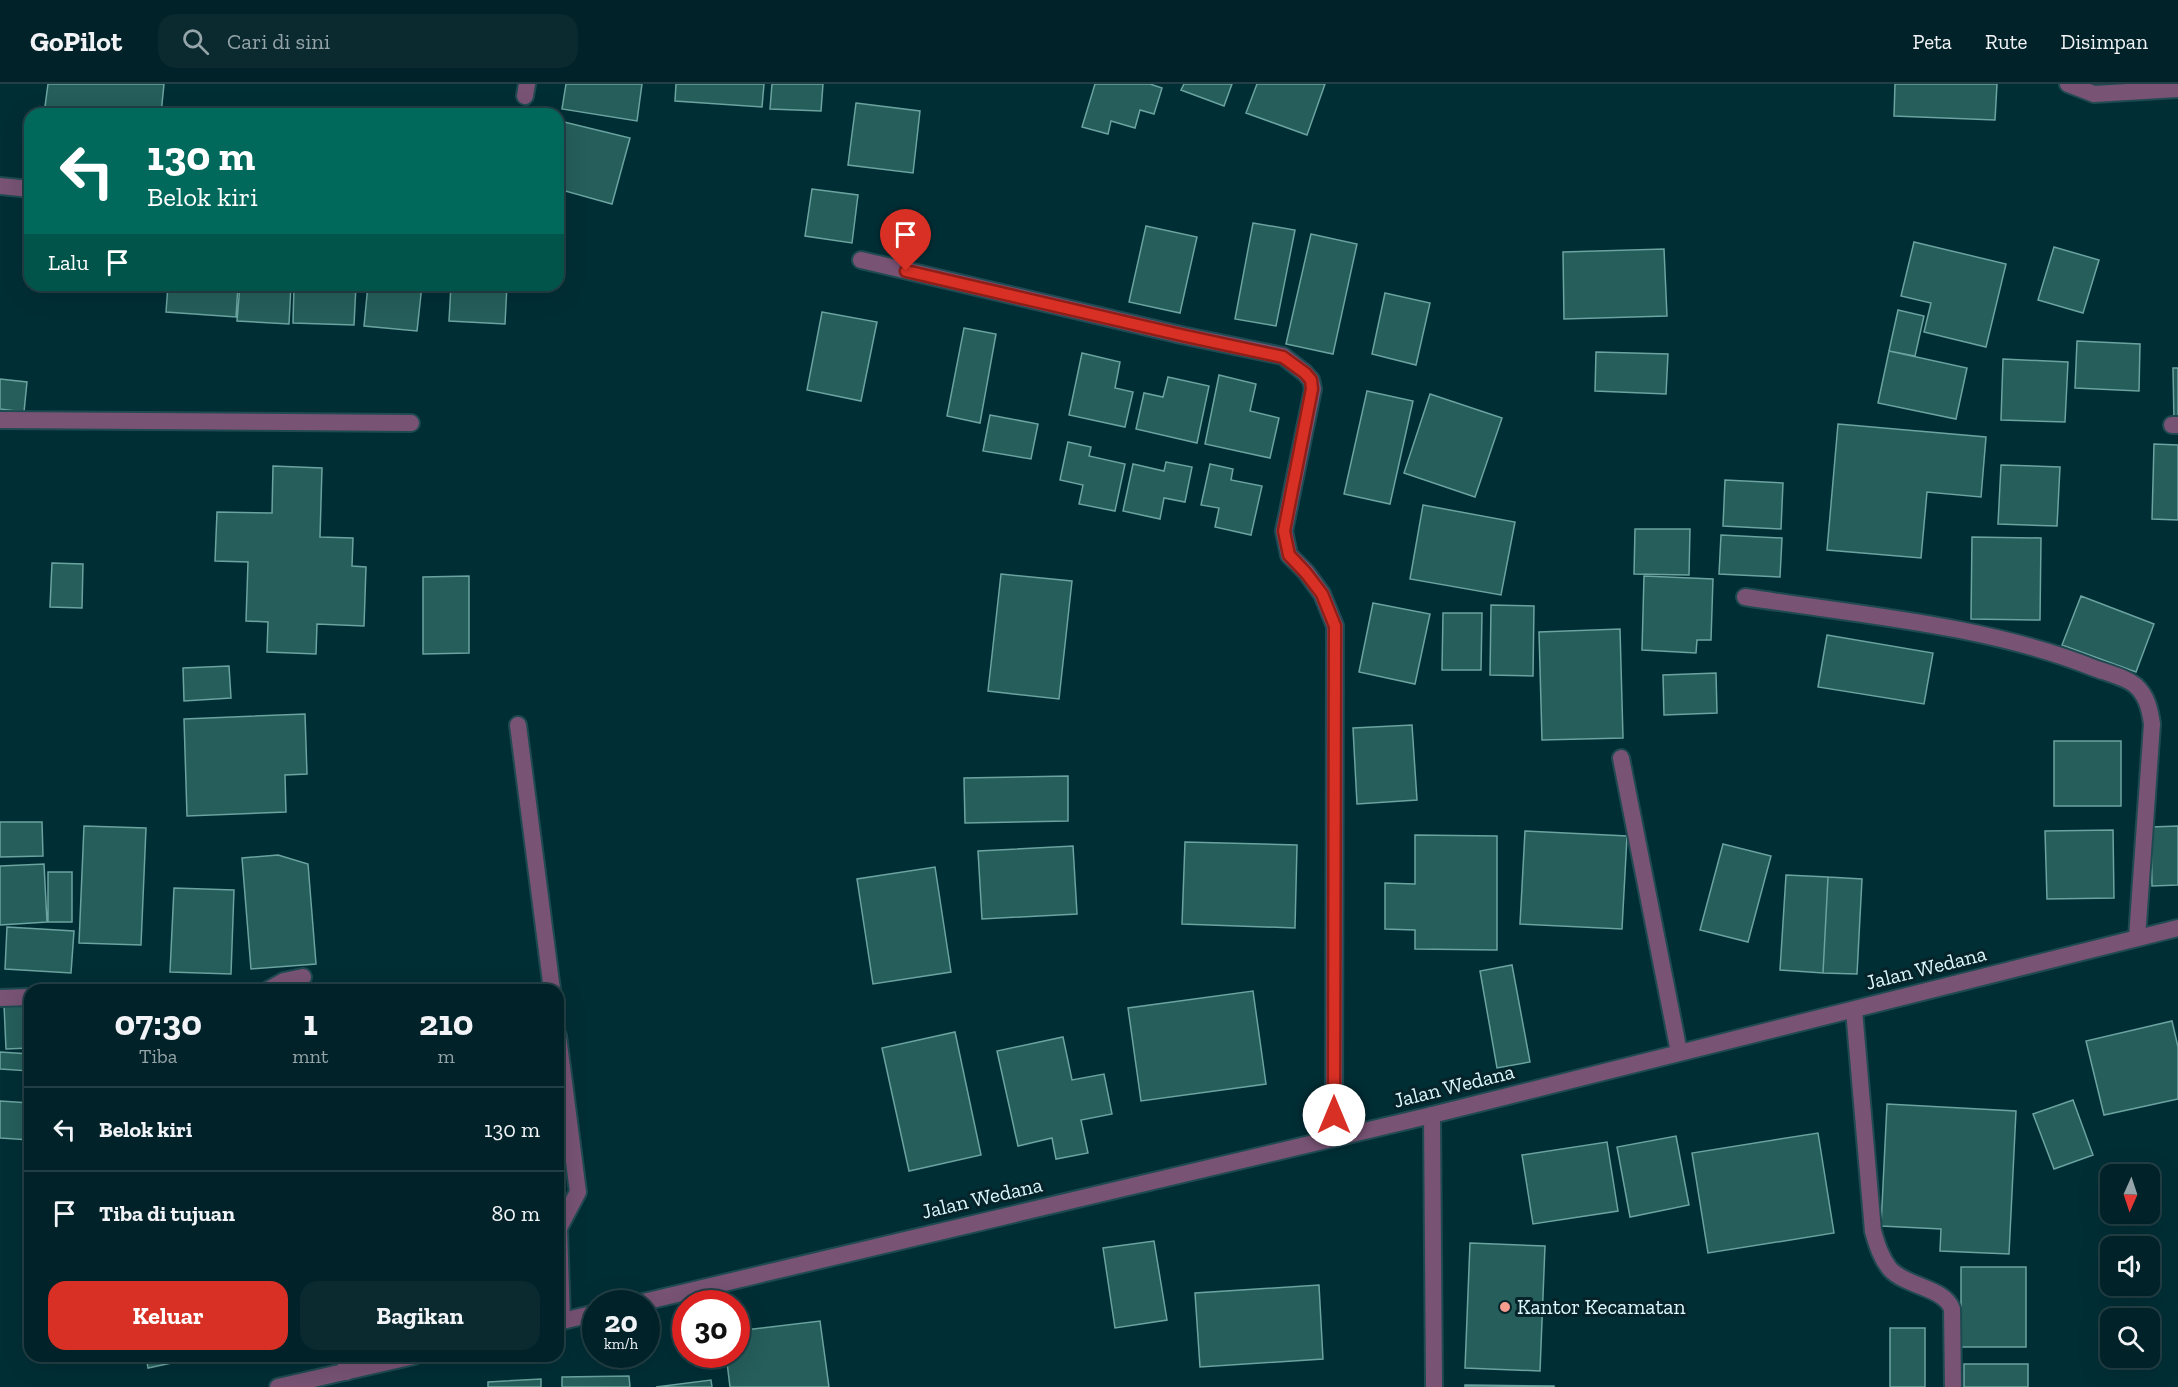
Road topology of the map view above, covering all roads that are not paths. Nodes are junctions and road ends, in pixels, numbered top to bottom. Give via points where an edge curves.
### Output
1 (2068, 84) edge
2 (2178, 89) edge
3 (0, 186) edge
4 (24, 188) edge
5 (861, 261) dead end
6 (0, 420) edge
7 (411, 423) dead end
8 (1745, 597) dead end
9 (518, 725) dead end
10 (1621, 758) dead end
11 (2178, 928) edge
12 (2137, 938) junction
13 (303, 977) dead end
14 (279, 984) edge
15 (551, 984) edge
16 (24, 997) edge
17 (0, 998) edge
18 (1854, 1010) junction
19 (1679, 1052) junction
20 (564, 1083) edge
21 (1432, 1115) junction
22 (1334, 1138) junction
23 (564, 1219) edge
24 (660, 1298) edge
25 (582, 1316) edge
26 (564, 1320) edge
27 (363, 1362) edge
28 (346, 1364) edge
29 (278, 1387) edge
30 (1434, 1387) edge
31 (1953, 1387) edge

1 - 2 street via 2094,94
3 - 4 street
5 - 22 street via 1283,357 1311,380 1284,531 1289,555 1322,594 1335,626
6 - 7 street
8 - 12 street via 1980,633 2078,661 2137,687 2149,707 2152,724
9 - 15 street
10 - 19 street
11 - 12 street, Jalan Wedana
12 - 18 street, Jalan Wedana
13 - 14 street
16 - 17 street
18 - 19 street, Jalan Wedana
18 - 31 street via 1877,1247 1891,1270 1944,1297 1950,1304
19 - 21 street, Jalan Wedana
20 - 23 street via 578,1192
21 - 22 street, Jalan Wedana
21 - 30 street
22 - 24 street, Jalan Wedana
25 - 26 street
27 - 28 street
28 - 29 street

